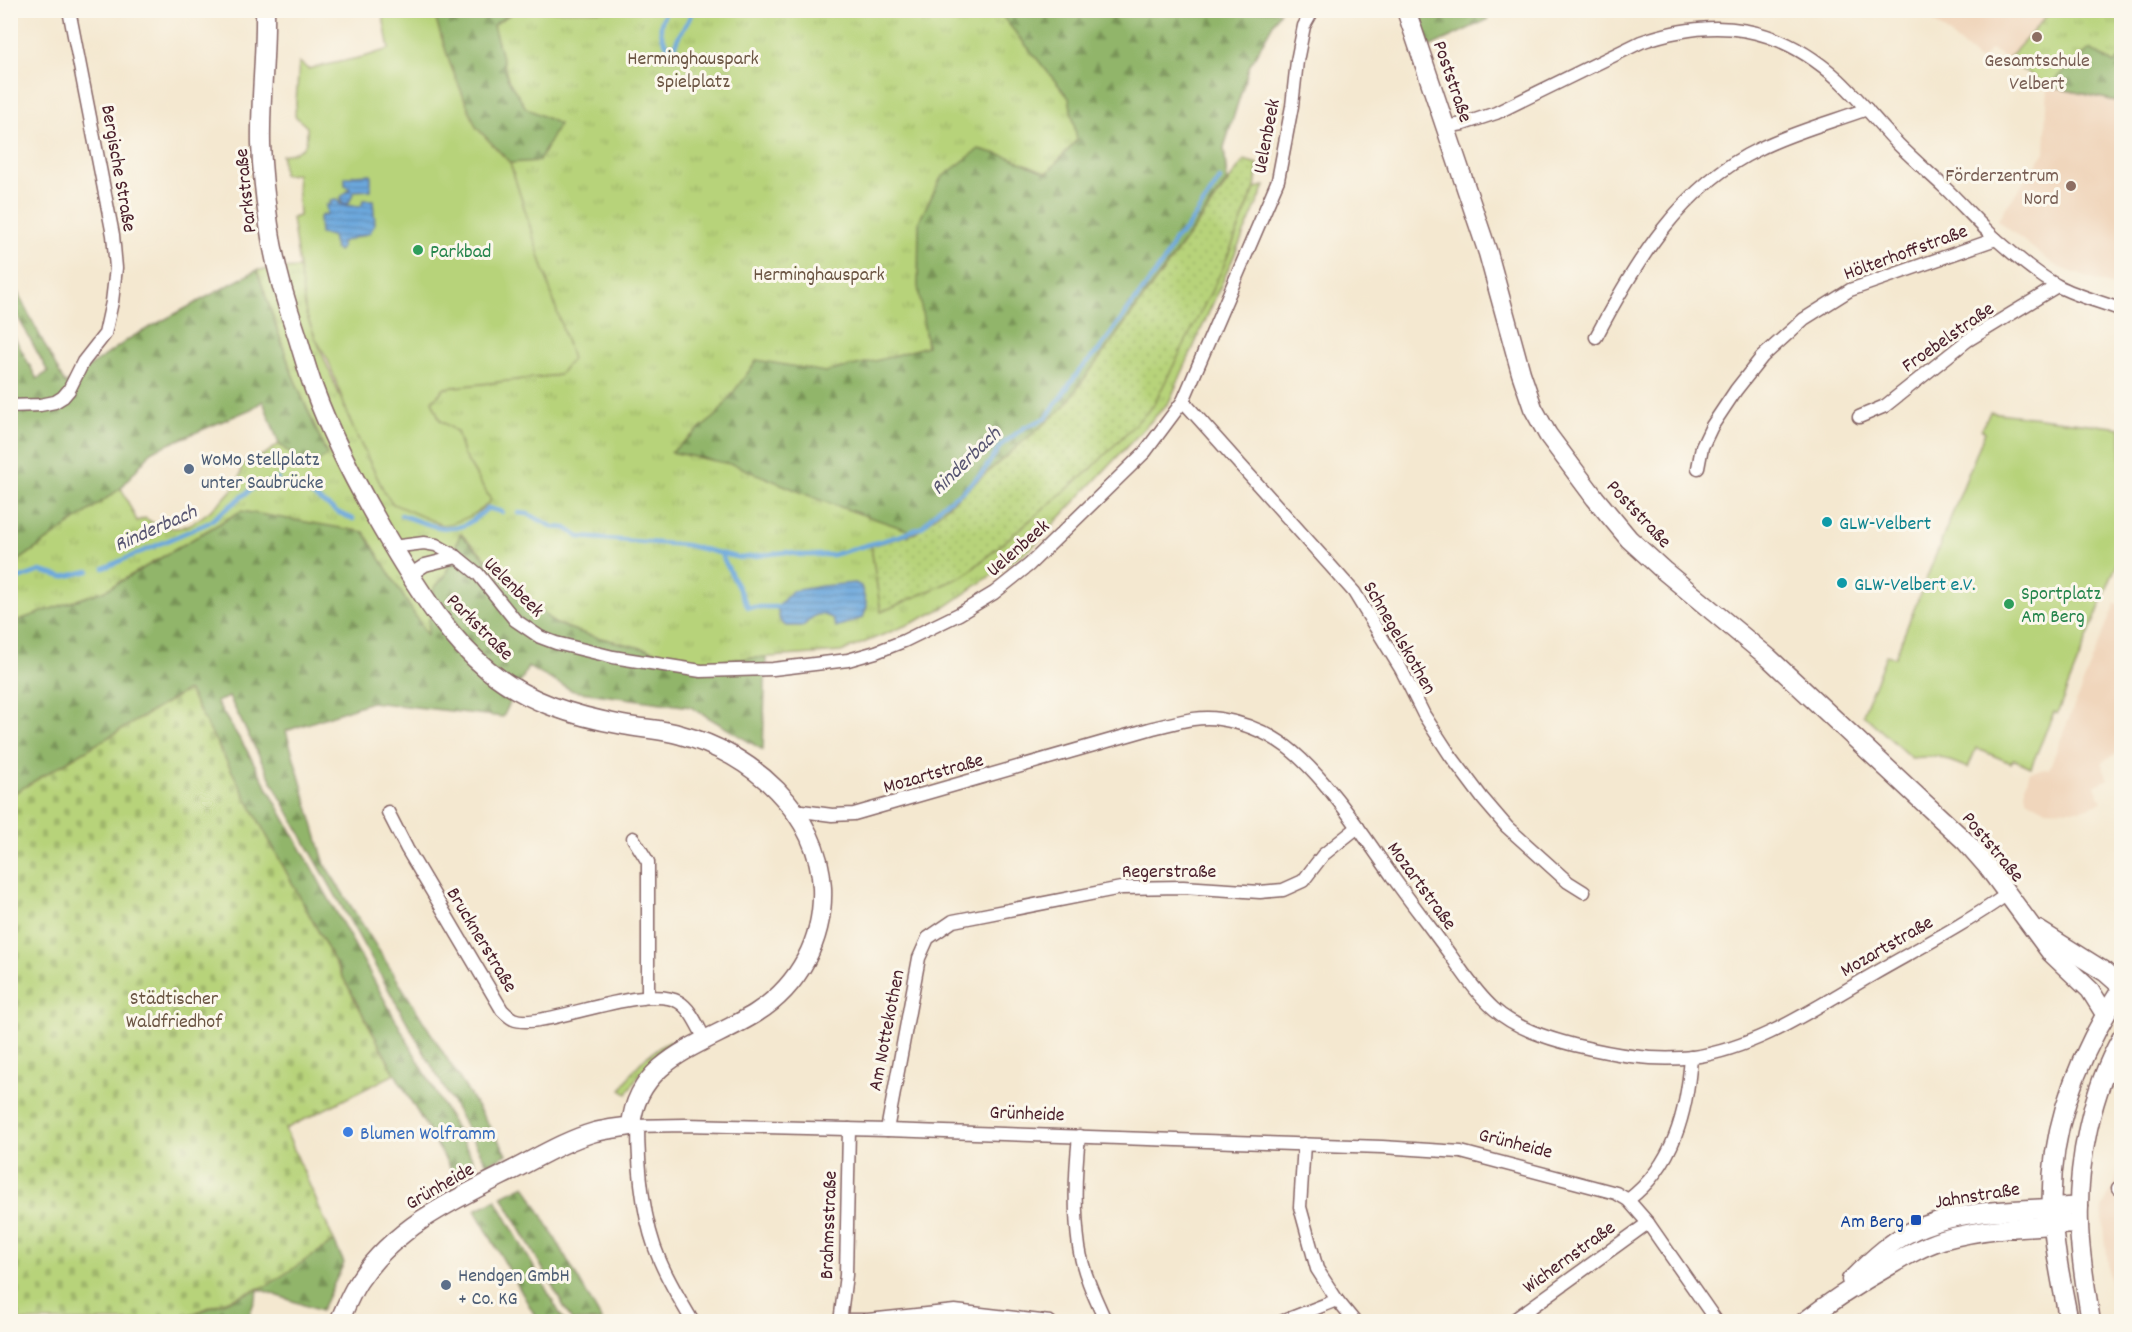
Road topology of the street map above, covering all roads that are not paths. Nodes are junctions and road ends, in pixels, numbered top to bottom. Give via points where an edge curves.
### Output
1 (69, 10) edge
2 (265, 10) edge
3 (1313, 10) edge
4 (1406, 10) edge
5 (1867, 109) junction
6 (1445, 127) junction
7 (1996, 239) junction
8 (2057, 286) junction
9 (2121, 310) edge
10 (1596, 337) dead end
11 (1183, 401) junction
12 (10, 406) edge
13 (1859, 417) dead end
14 (1698, 468) dead end
15 (392, 547) junction
16 (457, 557) junction
17 (410, 575) junction
18 (794, 810) junction
19 (388, 812) dead end
20 (1358, 828) junction
21 (633, 838) dead end
22 (1584, 892) dead end
23 (2006, 895) junction
24 (2029, 924) junction
25 (928, 938) joint
26 (2121, 988) edge
27 (648, 996) junction
28 (2104, 1014) junction
29 (2121, 1037) edge
30 (705, 1039) junction
31 (1691, 1057) junction
32 (635, 1126) junction
33 (849, 1129) junction
34 (887, 1130) junction
35 (1079, 1136) junction
36 (1304, 1144) junction
37 (1628, 1200) junction
38 (2079, 1215) junction
39 (2053, 1217) junction
40 (1648, 1223) junction
41 (1337, 1300) junction
42 (840, 1321) edge
43 (339, 1322) edge
44 (693, 1322) edge
45 (1050, 1322) edge
46 (1106, 1322) edge
47 (1281, 1322) edge
48 (1355, 1322) edge
49 (1511, 1322) edge
50 (1717, 1322) edge
51 (1804, 1322) edge
52 (2069, 1322) edge
53 (2091, 1322) edge

1 - 12 street, Bergische Straße via 113,235 116,268 112,302 105,334 63,397 40,405
2 - 15 street, Parkstraße via 261,143 269,229 282,288 332,432
3 - 11 street, Uelenbeek via 1304,26 1299,49 1278,180
4 - 6 street, Poststraße
5 - 6 street via 1823,67 1791,46 1754,32 1712,27 1687,29 1641,42 1496,113
5 - 7 street
5 - 10 street via 1777,140 1718,172 1653,240
6 - 23 street, Poststraße via 1488,253 1533,408 1570,467 1629,539 1769,658 1966,842
7 - 8 street
7 - 14 street, Hölterhoffstraße via 1850,290 1804,319 1762,357 1736,390 1712,426
8 - 9 street
8 - 13 street, Froebelstraße via 1968,340 1885,406
11 - 16 street, Uelenbeek via 1145,452 1029,565 994,593 904,641 848,660 773,669 701,671 556,643 515,620 478,574
11 - 22 street, Schnegelskothen via 1354,592 1424,714 1483,799 1507,827
15 - 16 street, Uelenbeek via 424,543
15 - 17 street, Parkstraße
16 - 17 street, Uelenbeek via 425,564
17 - 18 street, Parkstraße via 451,632 488,670 531,698 567,714 681,734 717,748 750,767
18 - 20 street, Mozartstraße via 854,814 1153,728 1203,718 1254,728 1286,747 1302,760
18 - 30 street, Parkstraße via 814,848 822,889 816,936 809,955 796,978 778,997
19 - 27 street, Brucknerstraße via 502,1010 513,1018 532,1021 563,1016
20 - 25 street, Regerstraße via 1323,855 1303,881 1282,890 1121,888 953,921
20 - 31 street, Mozartstraße via 1472,985 1495,1010 1551,1039 1609,1053 1649,1058
21 - 27 street via 648,862
23 - 24 street, Poststraße
23 - 31 street, Mozartstraße via 1776,1030 1739,1045
24 - 26 street, Poststraße via 2105,972
24 - 28 street, Poststraße via 2051,953 2090,990
25 - 34 street, Am Nottekothen via 919,958
26 - 28 street
27 - 30 street, Brucknerstraße via 668,997 681,1003
28 - 39 street via 2074,1075 2059,1136
29 - 38 street via 2090,1119 2082,1162
30 - 32 street, Parkstraße via 674,1056 648,1080 633,1108
31 - 37 street, Wichernstraße via 1680,1127 1645,1188
32 - 33 street, Grünheide
32 - 43 street, Grünheide via 596,1132 554,1148 417,1222 381,1254 359,1282
32 - 44 street via 653,1242
33 - 34 street, Grünheide
33 - 42 street, Brahmsstraße via 846,1275
34 - 35 street, Grünheide
35 - 36 street, Grünheide
35 - 46 street via 1076,1204 1080,1249
36 - 37 street, Grünheide via 1461,1152 1593,1185
36 - 41 street via 1300,1207 1317,1269
37 - 40 street, Grünheide
38 - 39 street, Jahnstraße
38 - 53 street
39 - 51 street, Jahnstraße via 1942,1240 1920,1249
39 - 52 street
40 - 49 street, Wichernstraße
40 - 50 street, Grünheide
41 - 47 street
41 - 48 street
42 - 45 street via 955,1311

